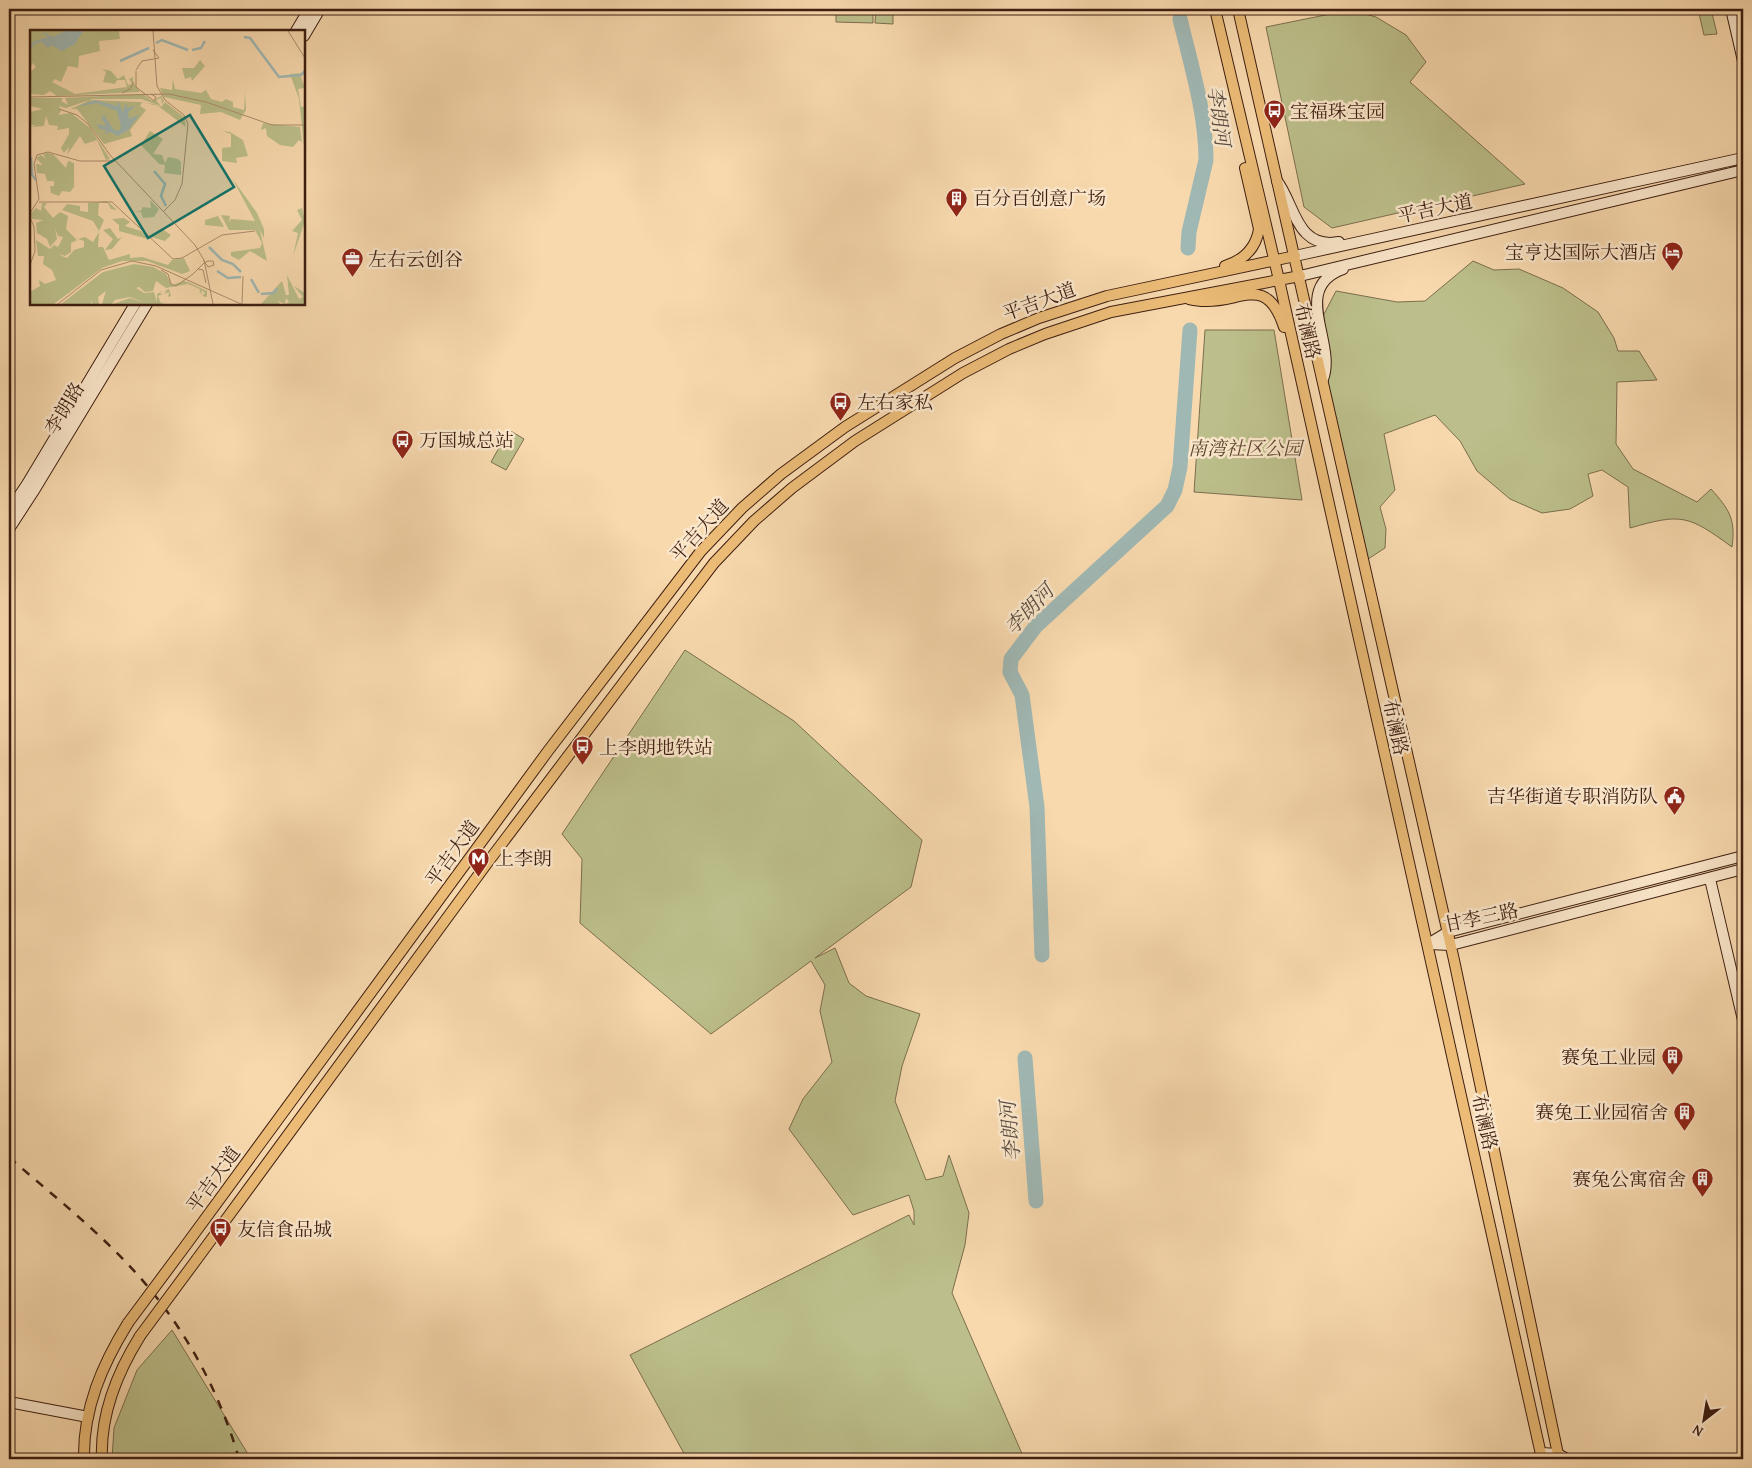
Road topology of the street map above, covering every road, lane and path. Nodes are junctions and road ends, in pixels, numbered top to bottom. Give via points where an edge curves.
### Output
1 (309, 9) edge
2 (320, 9) edge
3 (1215, 9) edge
4 (1238, 9) edge
5 (1731, 9) edge
6 (1740, 9) edge
7 (1743, 20) edge
8 (297, 30) edge
9 (305, 34) edge
10 (1743, 62) edge
11 (1247, 150) junction
12 (1740, 157) edge
13 (1741, 172) edge
14 (1276, 180) junction
15 (1377, 238) junction
16 (1295, 256) junction
17 (1274, 260) junction
18 (1367, 260) junction
19 (1300, 276) junction
20 (1189, 279) junction
21 (1279, 280) junction
22 (1183, 298) junction
23 (134, 305) edge
24 (146, 305) edge
25 (1296, 355) junction
26 (1323, 379) junction
27 (9, 511) edge
28 (9, 528) edge
29 (1743, 856) edge
30 (1743, 869) edge
31 (1710, 880) dead end
32 (1448, 932) junction
33 (1428, 944) junction
34 (1451, 945) junction
35 (1743, 1020) edge
36 (9, 1402) edge
37 (9, 1409) edge
38 (87, 1421) junction
39 (1541, 1456) edge
40 (1559, 1458) edge
41 (84, 1459) edge
42 (102, 1459) edge

1 - 8 street
2 - 9 street
3 - 11 main road, 布澜路
4 - 14 main road, 布澜路
5 - 10 street
6 - 7 street
11 - 17 main road, 布澜路
11 - 20 main road via 1244,161 1259,229 1257,239 1251,250 1236,262
12 - 15 street, 平吉大道
13 - 18 street, 平吉大道
14 - 15 street via 1307,235 1333,243
14 - 16 main road, 布澜路
15 - 16 street, 平吉大道
16 - 17 main road, 平吉大道
16 - 19 main road, 布澜路
17 - 20 main road, 平吉大道
17 - 21 main road, 布澜路
18 - 19 street, 平吉大道
18 - 26 street via 1337,271 1316,296 1327,368
19 - 21 main road, 平吉大道
19 - 26 main road, 布澜路
20 - 38 main road, 平吉大道, bridge via 1107,296 1001,334 955,358 845,427 781,474 742,508 701,551 548,751 128,1323 99,1377
21 - 22 main road, 平吉大道
21 - 25 main road, 布澜路
22 - 25 main road via 1206,302 1252,294 1267,299 1280,317
22 - 42 main road, 平吉大道, bridge via 1112,312 1045,334 963,373 855,441 792,488 754,521 714,563 488,862 140,1336 115,1382 102,1432
23 - 27 street, 李朗路
24 - 28 street, 李朗路
25 - 33 main road, 布澜路
26 - 32 main road, 布澜路
29 - 32 street, 甘李三路
30 - 34 street, 甘李三路
31 - 35 street
32 - 33 street, 甘李三路
32 - 34 main road, 布澜路
33 - 34 street, 甘李三路
33 - 39 main road, 布澜路
34 - 40 main road, 布澜路
36 - 38 street
37 - 38 street
38 - 41 main road, 平吉大道
39 - 40 street

